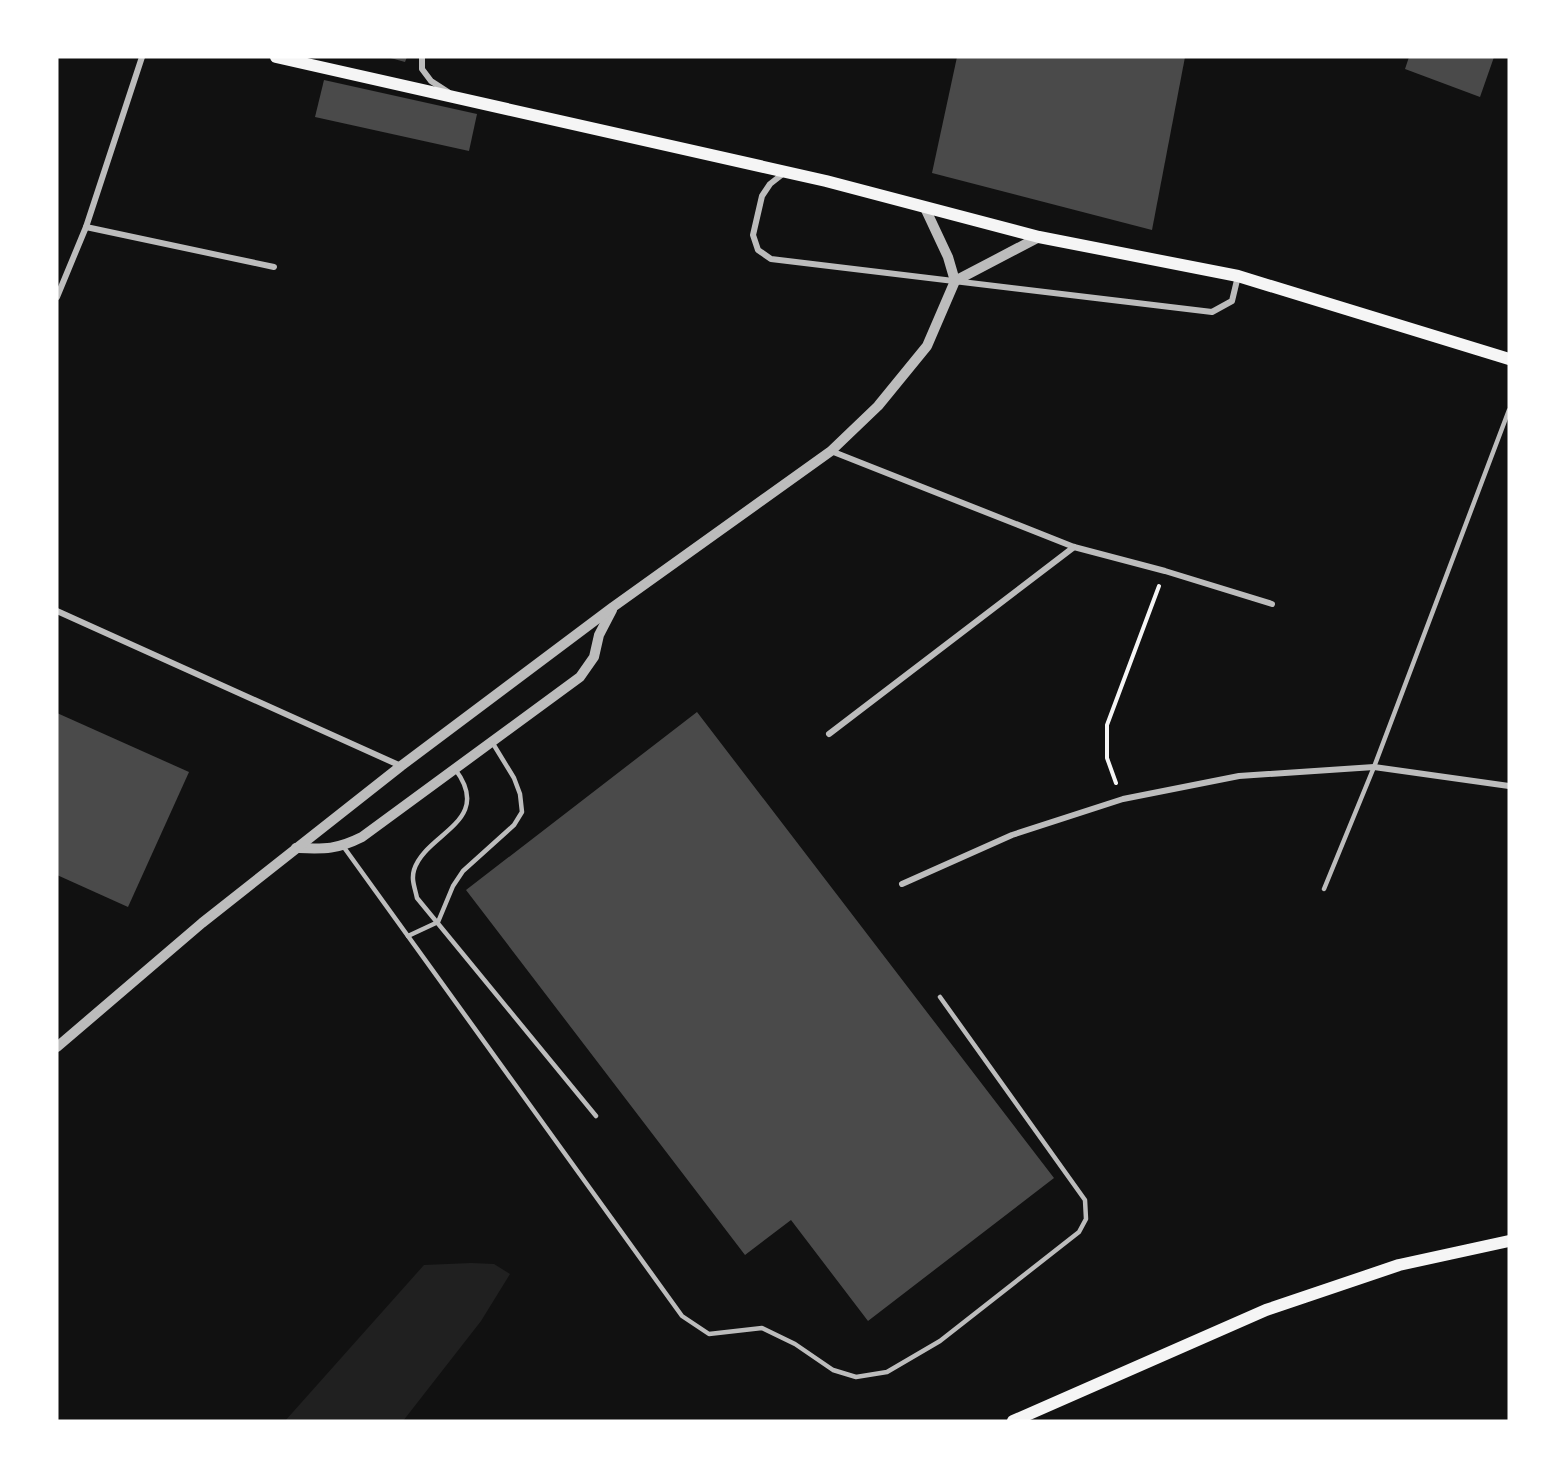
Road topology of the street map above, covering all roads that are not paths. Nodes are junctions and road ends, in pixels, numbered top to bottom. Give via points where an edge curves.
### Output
1 (142, 57) edge
2 (276, 57) edge
3 (422, 57) edge
4 (458, 98) junction
5 (785, 172) junction
6 (925, 208) junction
7 (86, 227) junction
8 (1039, 237) junction
9 (274, 267) dead end
10 (1238, 276) junction
11 (955, 281) junction
12 (57, 297) edge
13 (1509, 359) edge
14 (1509, 410) edge
15 (831, 451) junction
16 (1074, 547) junction
17 (1272, 604) dead end
18 (613, 608) junction
19 (57, 611) edge
20 (829, 734) dead end
21 (492, 742) junction
22 (401, 766) junction
23 (1374, 767) junction
24 (455, 770) junction
25 (1509, 786) edge
26 (343, 846) junction
27 (296, 848) junction
28 (902, 884) dead end
29 (1324, 889) dead end
30 (438, 922) junction
31 (408, 936) junction
32 (940, 997) dead end
33 (57, 1047) edge
34 (596, 1116) dead end
35 (1509, 1241) edge
36 (1013, 1421) edge

1 - 7 street
2 - 4 main road
3 - 4 street via 422,69 431,81
4 - 5 main road
5 - 6 main road
5 - 11 street via 762,196 753,235 758,250 771,259
6 - 8 main road
6 - 11 street
7 - 9 street
7 - 12 street
8 - 10 main road
8 - 11 street
10 - 11 street via 1232,301 1212,312
10 - 13 main road
11 - 15 street via 927,346 878,406
14 - 23 lane
15 - 16 street
15 - 18 street
16 - 17 street
16 - 20 street
18 - 21 street via 594,657 580,676
18 - 22 street
19 - 22 street
21 - 24 street
21 - 30 lane via 514,778 522,812 514,825 463,871
22 - 27 street
23 - 25 street
23 - 28 street via 1239,776 1123,799 1012,835
23 - 29 lane
24 - 26 street via 362,837
24 - 30 lane via 462,779 468,802 464,813 423,855 412,879 417,898
26 - 27 street
26 - 31 lane
27 - 33 street
30 - 31 lane
30 - 34 lane
31 - 32 lane via 682,1316 709,1334 762,1328 795,1344 833,1370 856,1377 887,1372 940,1341 1079,1232 1086,1219 1084,1200
35 - 36 main road via 1399,1265 1266,1310

